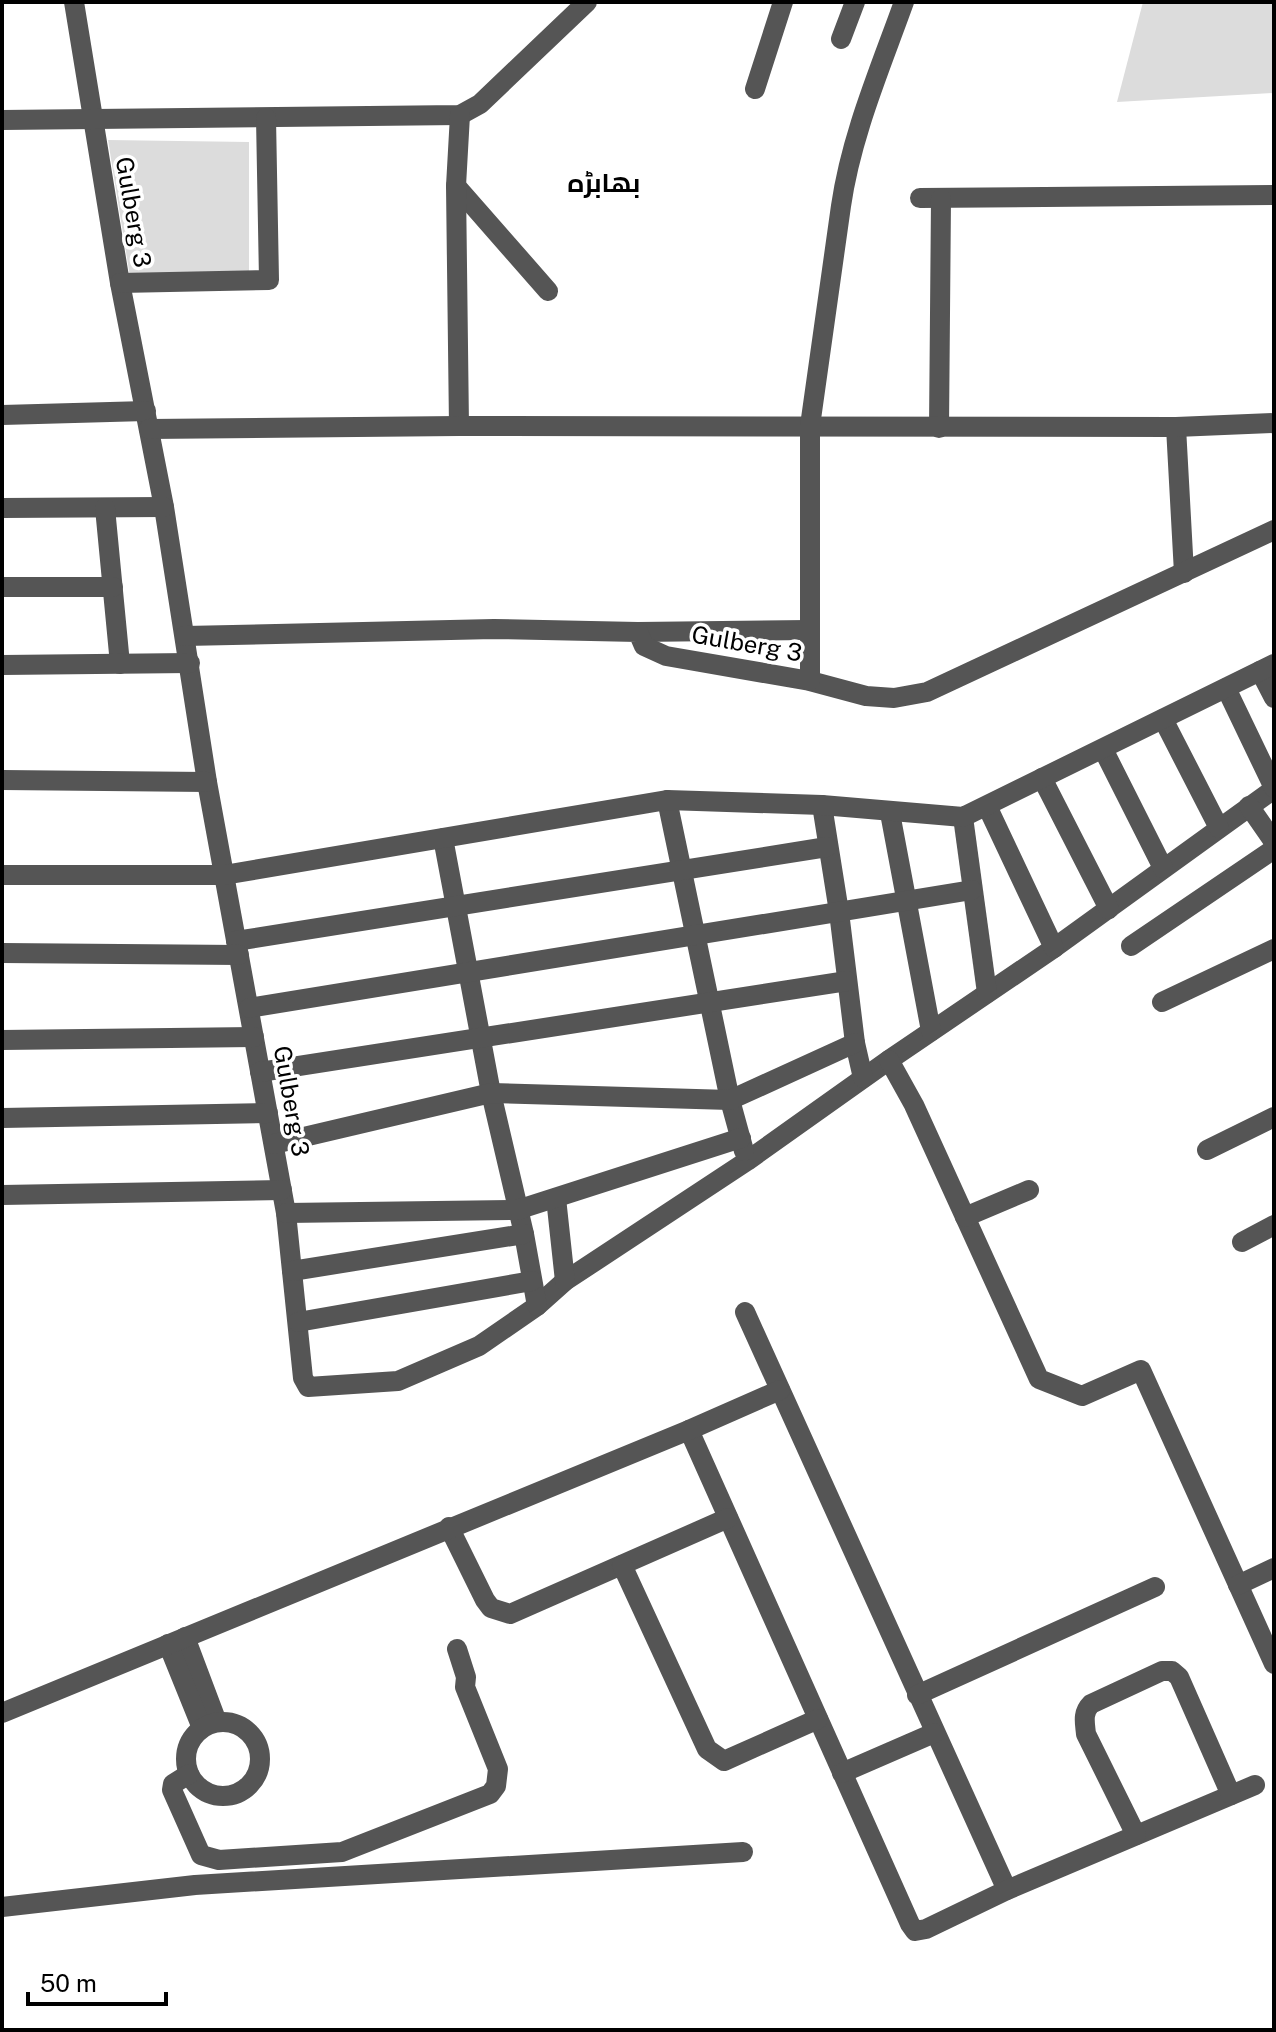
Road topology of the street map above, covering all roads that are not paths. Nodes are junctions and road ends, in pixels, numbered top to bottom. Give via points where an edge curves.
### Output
1 (74, 2) edge
2 (587, 2) edge
3 (783, 2) edge
4 (855, 2) edge
5 (904, 2) edge
6 (841, 39) dead end
7 (755, 89) dead end
8 (460, 115) junction
9 (266, 118) junction
10 (92, 119) junction
11 (2, 120) edge
12 (456, 186) junction
13 (1274, 195) edge
14 (120, 283) junction
15 (548, 291) dead end
16 (2, 415) edge
17 (147, 420) junction
18 (1274, 423) edge
19 (459, 426) junction
20 (810, 426) junction
21 (1176, 427) junction
22 (939, 428) junction
23 (164, 507) junction
24 (2, 508) edge
25 (105, 508) junction
26 (1274, 530) edge
27 (1184, 573) junction
28 (2, 587) edge
29 (113, 587) junction
30 (809, 630) junction
31 (638, 632) junction
32 (185, 636) junction
33 (190, 663) junction
34 (120, 664) junction
35 (2, 665) edge
36 (1267, 667) edge
37 (810, 681) junction
38 (1226, 688) junction
39 (1274, 698) edge
40 (1163, 719) junction
41 (1103, 749) junction
42 (1042, 778) junction
43 (2, 780) edge
44 (207, 782) junction
45 (1274, 789) edge
46 (667, 800) junction
47 (822, 805) junction
48 (987, 806) junction
49 (1249, 806) junction
50 (890, 813) junction
51 (963, 817) junction
52 (1219, 828) junction
53 (443, 838) junction
54 (1274, 842) edge
55 (827, 847) junction
56 (1274, 849) edge
57 (1163, 868) junction
58 (683, 870) junction
59 (2, 875) edge
60 (224, 875) junction
61 (972, 890) junction
62 (907, 901) junction
63 (456, 906) junction
64 (1109, 909) junction
65 (839, 912) junction
66 (694, 935) junction
67 (1131, 946) dead end
68 (238, 948) junction
69 (1054, 948) junction
70 (1274, 949) edge
71 (2, 953) edge
72 (468, 972) junction
73 (847, 981) junction
74 (987, 993) junction
75 (1162, 1002) dead end
76 (709, 1003) junction
77 (249, 1008) junction
78 (931, 1031) junction
79 (254, 1037) junction
80 (481, 1038) junction
81 (2, 1040) edge
82 (855, 1043) junction
83 (889, 1060) junction
84 (260, 1072) junction
85 (863, 1078) junction
86 (491, 1093) junction
87 (730, 1100) junction
88 (268, 1113) junction
89 (1274, 1117) edge
90 (2, 1118) edge
91 (741, 1138) junction
92 (274, 1144) junction
93 (1207, 1150) dead end
94 (747, 1161) junction
95 (282, 1190) junction
96 (1029, 1190) dead end
97 (2, 1195) edge
98 (556, 1198) junction
99 (517, 1210) junction
100 (286, 1213) junction
101 (965, 1217) junction
102 (1274, 1225) edge
103 (524, 1234) junction
104 (1242, 1242) dead end
105 (292, 1271) junction
106 (532, 1281) junction
107 (565, 1281) junction
108 (537, 1306) junction
109 (745, 1312) dead end
110 (298, 1322) junction
111 (780, 1390) junction
112 (689, 1430) junction
113 (728, 1518) junction
114 (449, 1527) junction
115 (622, 1565) junction
116 (1274, 1568) edge
117 (1238, 1585) junction
118 (1155, 1587) dead end
119 (177, 1640) junction
120 (457, 1649) dead end
121 (1274, 1664) edge
122 (917, 1695) junction
123 (2, 1713) edge
124 (818, 1719) junction
125 (209, 1725) junction
126 (934, 1733) junction
127 (842, 1773) junction
128 (189, 1774) junction
129 (1255, 1785) dead end
130 (1231, 1795) junction
131 (1136, 1835) junction
132 (743, 1852) dead end
133 (1007, 1890) junction
134 (2, 1907) edge

1 - 10 street, Gulberg 3
2 - 8 street via 480,104
3 - 7 street
4 - 6 street
5 - 20 street via 846,172
8 - 9 street
8 - 12 street
9 - 10 street
9 - 14 street via 269,280
10 - 11 street
10 - 14 street, Gulberg 3
12 - 15 street
12 - 19 street
13 - 22 street via 930,199
14 - 17 street, Gulberg 3
16 - 17 street
17 - 19 street
17 - 23 street, Gulberg 3
18 - 21 street
19 - 20 street
20 - 22 street
20 - 30 street
21 - 22 street
21 - 27 street
23 - 25 street
23 - 32 street, Gulberg 3
24 - 25 street
25 - 29 street
26 - 27 street, Gulberg 3
27 - 37 street, Gulberg 3 via 927,692 866,696
28 - 29 street
29 - 34 street
30 - 31 street
30 - 37 street
31 - 32 street via 494,629
31 - 37 street, Gulberg 3 via 644,646 666,656
32 - 33 street, Gulberg 3
33 - 34 street
33 - 44 street, Gulberg 3
34 - 35 street
36 - 38 street
36 - 39 street
38 - 40 street
38 - 45 street
40 - 41 street
40 - 52 street
41 - 42 street
41 - 57 street
42 - 48 street
42 - 64 street
43 - 44 street
44 - 60 street, Gulberg 3
45 - 49 street
46 - 47 street
46 - 53 street
46 - 58 street
47 - 50 street
47 - 55 street
48 - 51 street
48 - 69 street
49 - 52 street
49 - 54 street
50 - 51 street
50 - 62 street
51 - 61 street
52 - 57 street
53 - 60 street
53 - 63 street
55 - 58 street
55 - 65 street
56 - 67 street
57 - 64 street
58 - 63 street
58 - 66 street
59 - 60 street
60 - 68 street, Gulberg 3
61 - 62 street
61 - 74 street
62 - 65 street
62 - 78 street
63 - 68 street
63 - 72 street
64 - 69 street
65 - 66 street
65 - 73 street
66 - 72 street
66 - 76 street
68 - 71 street
68 - 77 street, Gulberg 3
69 - 74 street
70 - 75 street
72 - 77 street
72 - 80 street
73 - 76 street
73 - 82 street
74 - 78 street
76 - 80 street
76 - 87 street
77 - 79 street, Gulberg 3
78 - 83 street
79 - 81 street
79 - 84 street, Gulberg 3
80 - 84 street
80 - 86 street
82 - 85 street
82 - 87 street
83 - 85 street
83 - 101 street
84 - 88 street, Gulberg 3
85 - 94 street
86 - 87 street
86 - 92 street
86 - 99 street
87 - 91 street
88 - 90 street
88 - 92 street, Gulberg 3
89 - 93 street
91 - 94 street
91 - 98 street
92 - 95 street, Gulberg 3
94 - 107 street
95 - 97 street
95 - 100 street, Gulberg 3
96 - 101 street
98 - 99 street
98 - 107 street
99 - 100 street
99 - 103 street
100 - 105 street, Gulberg 3
101 - 117 street via 1039,1379 1082,1396 1141,1370
102 - 104 street
103 - 105 street
103 - 106 street
105 - 110 street, Gulberg 3
106 - 108 street
106 - 110 street
107 - 108 street
108 - 110 street, Gulberg 3 via 479,1346 398,1381 308,1387
109 - 111 street
111 - 112 street
111 - 122 street
112 - 113 street
112 - 114 street
113 - 115 street
113 - 124 street
114 - 115 street via 485,1600 491,1608 510,1614
114 - 119 street
115 - 124 street via 707,1749 717,1758 724,1761
116 - 117 street
117 - 121 street
118 - 122 street
119 - 123 street
119 - 125 street
120 - 128 street via 465,1687 498,1769 490,1794 342,1852 219,1860 201,1855 172,1790
122 - 126 street
124 - 127 street
125 - 128 street via 187,1749
125 - 128 street via 231,1722 254,1737 260,1750 256,1777 247,1788 222,1797 196,1785
126 - 127 street
126 - 133 street
127 - 133 street via 915,1931
129 - 130 street
130 - 131 street
130 - 131 street via 1179,1677 1162,1671 1086,1709 1086,1734
131 - 133 street
132 - 134 street via 195,1885

